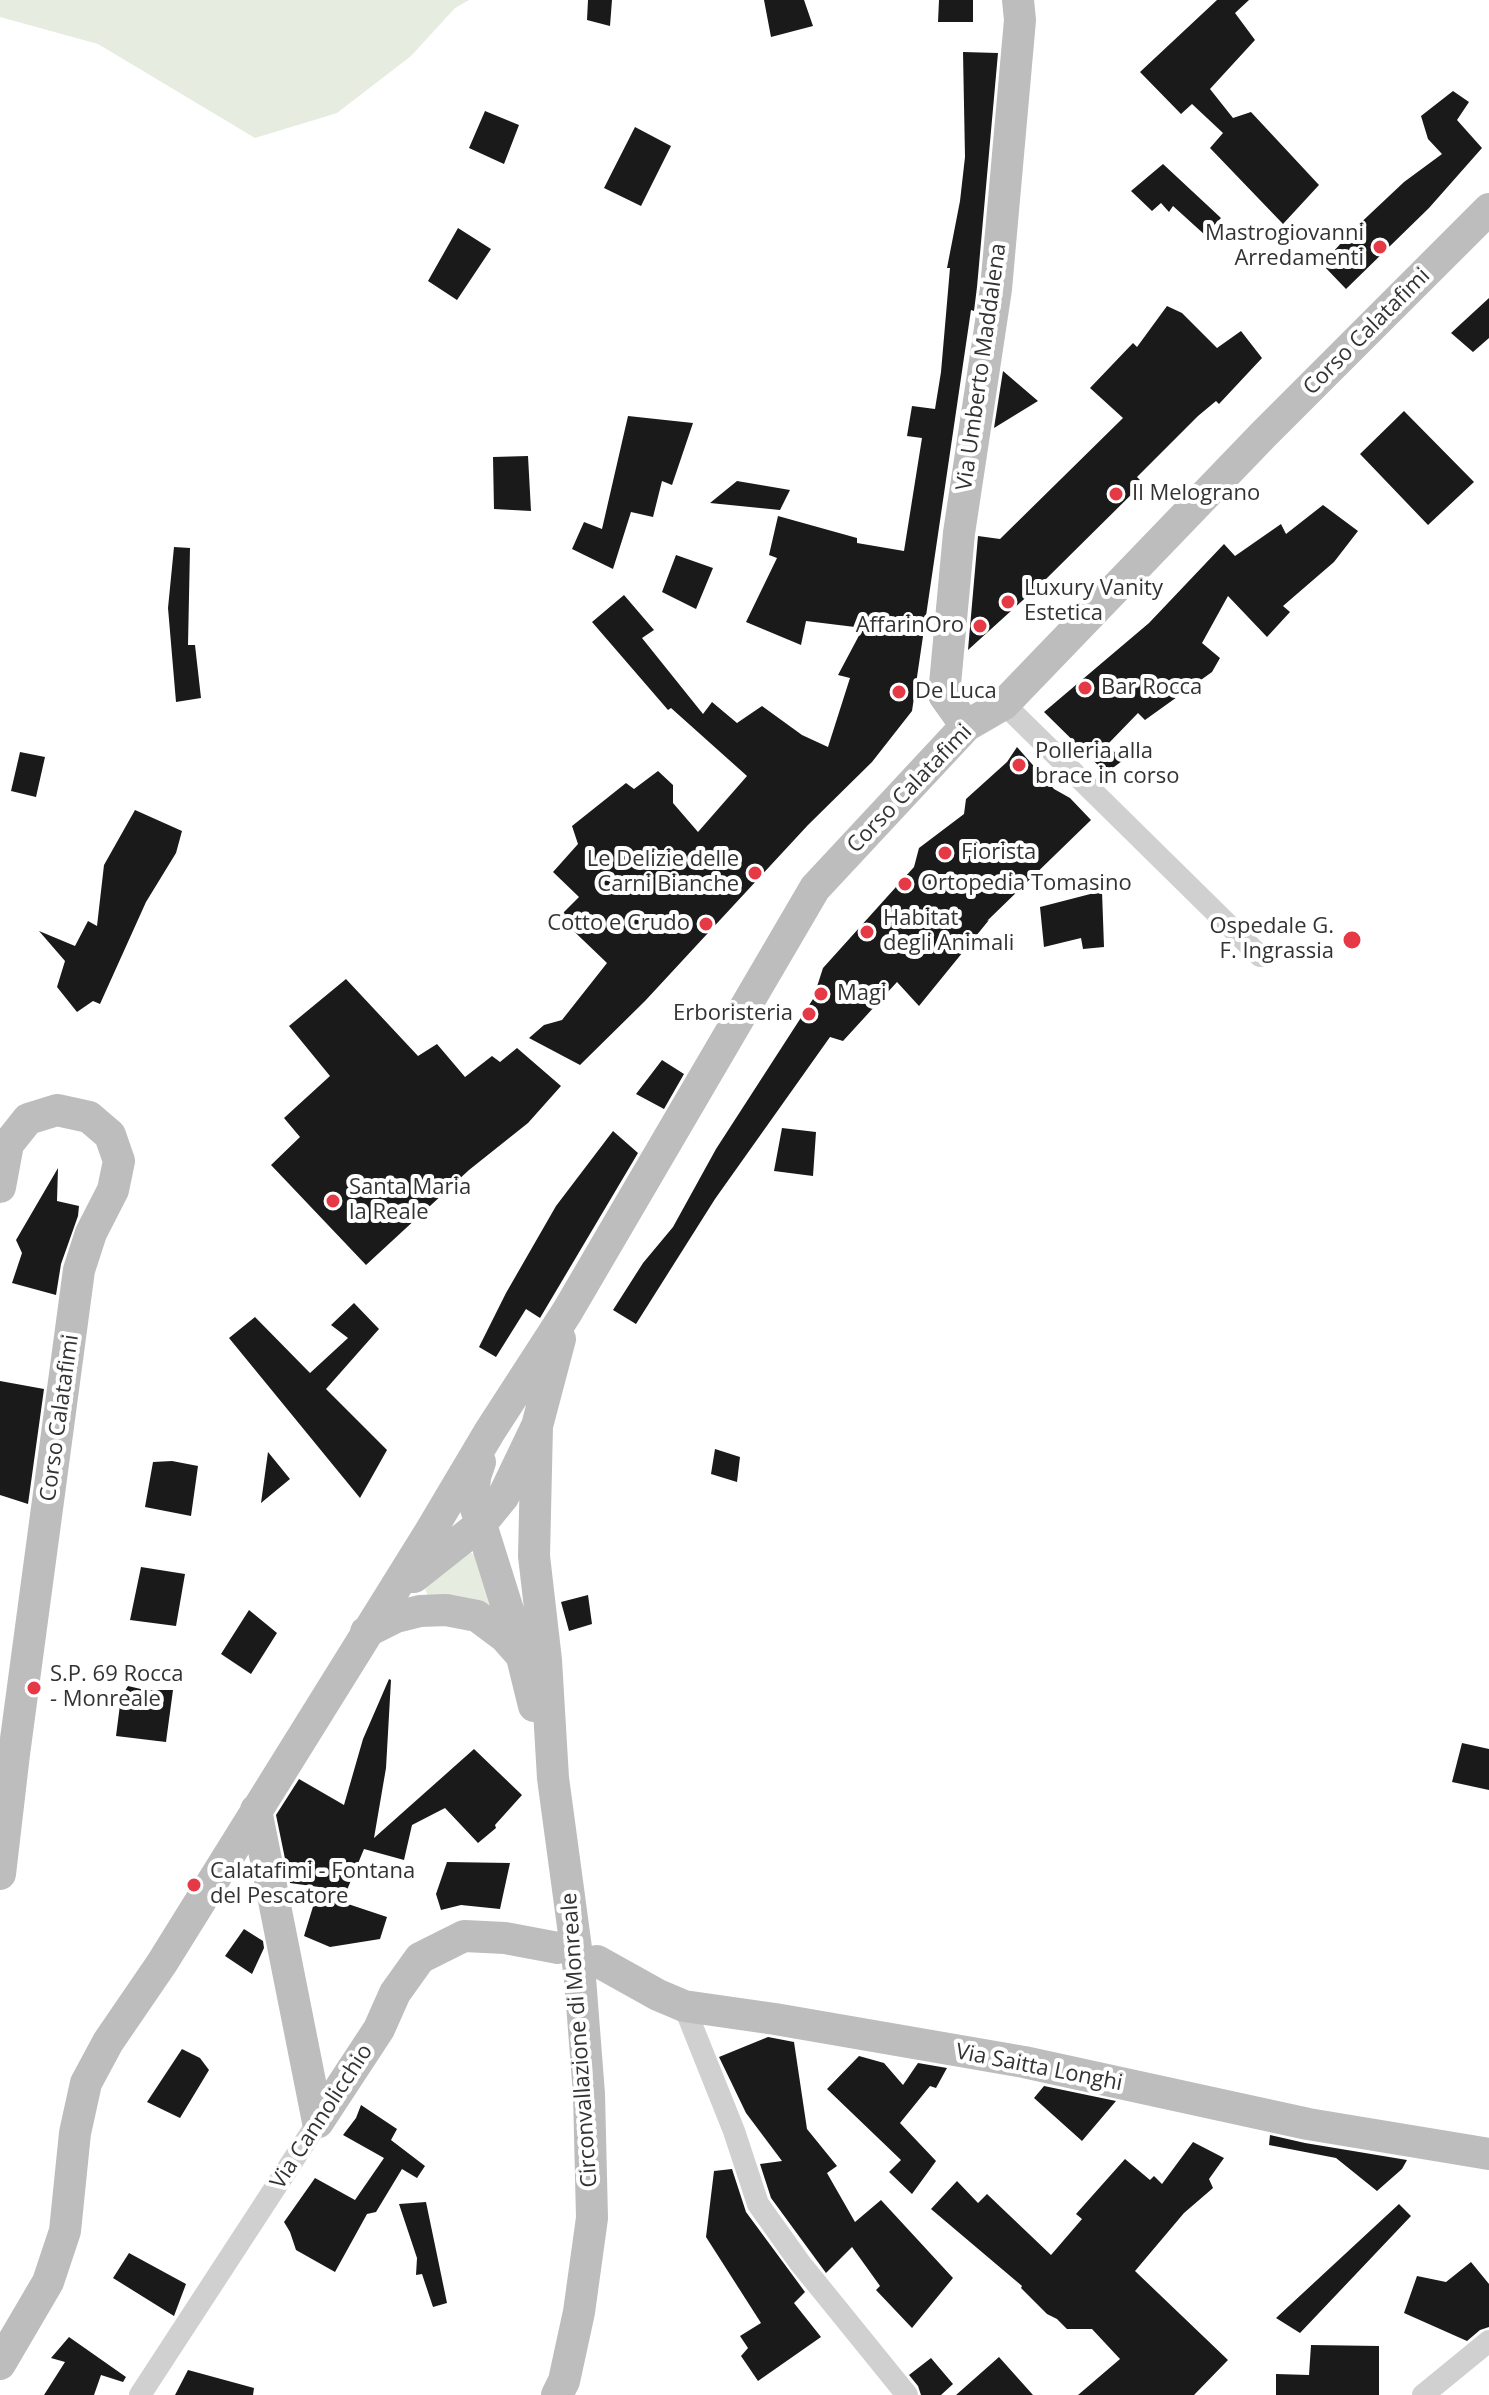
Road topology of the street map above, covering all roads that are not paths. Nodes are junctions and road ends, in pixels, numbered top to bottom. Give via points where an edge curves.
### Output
1 (1018, 0) edge
2 (1489, 209) edge
3 (1004, 704) junction
4 (966, 726) junction
5 (1260, 956) dead end
6 (0, 1187) edge
7 (567, 1312) junction
8 (537, 1426) junction
9 (490, 1431) junction
10 (481, 1524) junction
11 (430, 1532) junction
12 (534, 1556) junction
13 (389, 1598) junction
14 (366, 1632) junction
15 (522, 1655) junction
16 (553, 1778) junction
17 (256, 1810) junction
18 (0, 1874) edge
19 (558, 1948) dead end
20 (597, 1961) dead end
21 (684, 2006) junction
22 (318, 2122) junction
23 (1489, 2154) edge
24 (1489, 2341) edge
25 (0, 2364) edge
26 (140, 2395) edge
27 (557, 2395) edge
28 (907, 2395) edge
29 (1423, 2395) edge

1 - 4 street, Via Umberto Maddalena via 996,289 959,533 944,695
2 - 3 street, Corso Calatafimi
3 - 4 street, Corso Calatafimi
3 - 5 street
4 - 7 street, Corso Calatafimi via 815,888
6 - 18 street, Corso Calatafimi via 8,1144 28,1119 57,1110 89,1117 110,1135 119,1161 113,1190 79,1270
7 - 8 street
7 - 9 street
8 - 10 street via 503,1497
8 - 12 street
9 - 10 street via 475,1477 473,1499
9 - 11 street
10 - 11 street via 451,1523
10 - 12 street
10 - 13 street
10 - 15 street
11 - 13 street
12 - 16 street
13 - 14 street
14 - 15 street via 396,1617 446,1610 477,1616
14 - 17 street
15 - 16 street
16 - 27 street, Circonvallazione di Monreale via 580,1978 592,2218 579,2312
17 - 22 street
17 - 25 street via 86,2083 65,2231 48,2282
19 - 22 street, Via Cannolicchio via 464,1936 420,1958
20 - 21 street, Via Saitta Longhi
21 - 23 street, Via Saitta Longhi via 1024,2062 1308,2124
21 - 28 street via 758,2204
22 - 26 street, Via Cannolicchio
24 - 29 street

